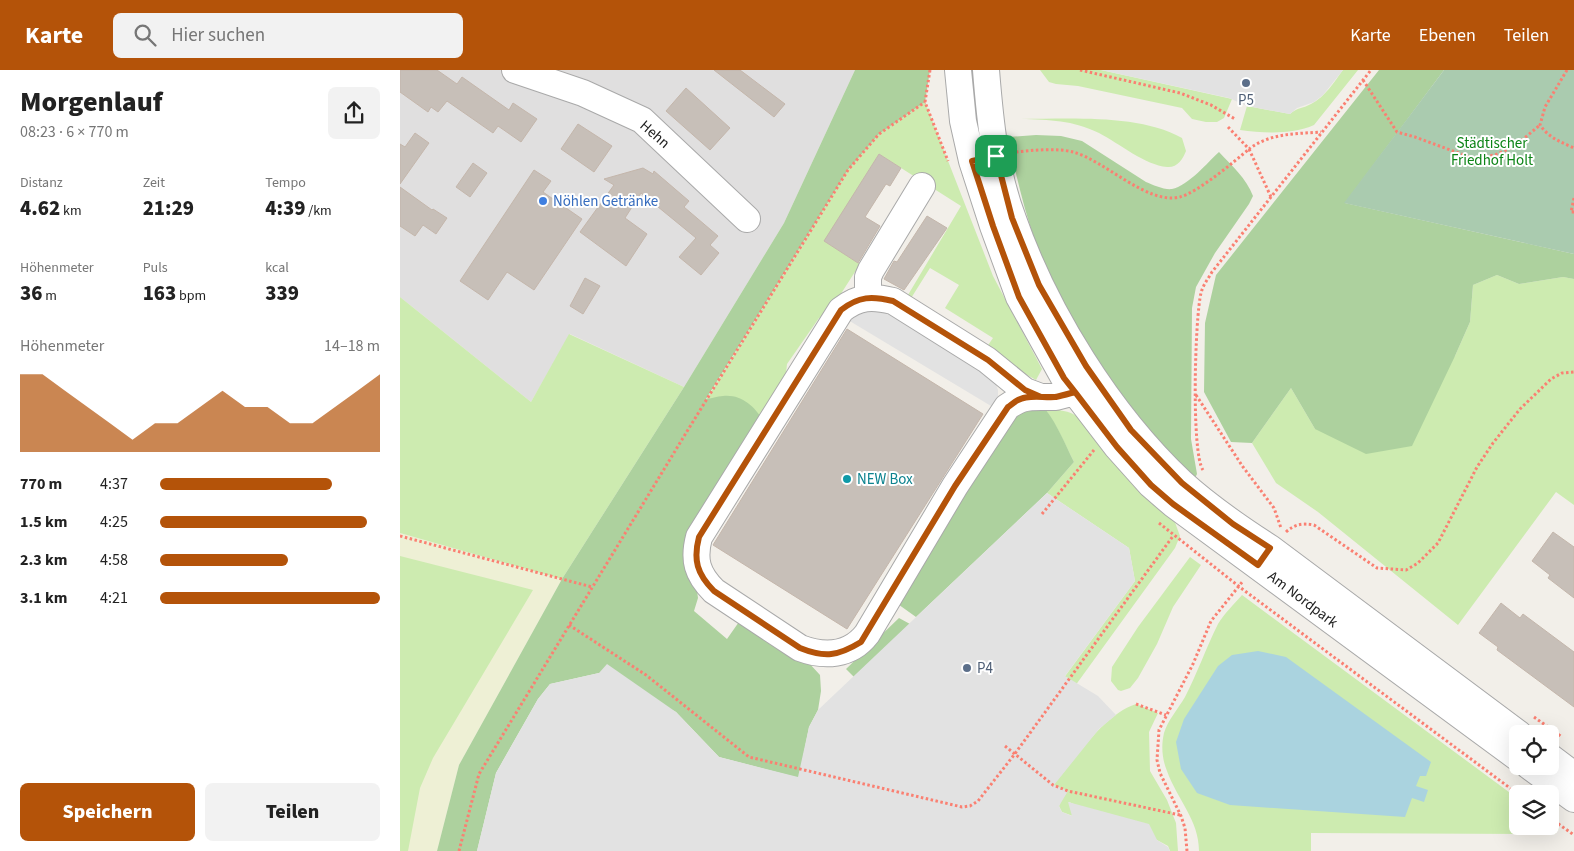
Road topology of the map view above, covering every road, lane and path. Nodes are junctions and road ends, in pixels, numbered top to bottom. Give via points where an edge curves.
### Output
1 (515, 70) edge
2 (930, 70) edge
3 (958, 70) edge
4 (986, 70) edge
5 (1080, 70) edge
6 (1371, 70) edge
7 (1567, 70) edge
8 (1362, 80) junction
9 (1235, 119) dead end
10 (1540, 125) junction
11 (1228, 127) dead end
12 (1322, 132) junction
13 (1574, 148) edge
14 (1248, 149) junction
15 (996, 156) junction
16 (922, 186) dead end
17 (1271, 197) junction
18 (1574, 198) edge
19 (1574, 212) edge
20 (747, 218) dead end
21 (868, 298) junction
22 (1002, 372) junction
23 (1574, 372) edge
24 (1075, 392) junction
25 (1196, 394) junction
26 (1041, 397) junction
27 (1008, 407) junction
28 (1094, 450) dead end
29 (1208, 477) dead end
30 (1042, 514) dead end
31 (400, 536) edge
32 (1173, 536) dead end
33 (1258, 565) junction
34 (592, 586) junction
35 (569, 625) junction
36 (1136, 704) dead end
37 (1166, 715) junction
38 (1509, 727) edge
39 (1005, 746) dead end
40 (1509, 751) edge
41 (1014, 755) junction
42 (1559, 764) edge
43 (1541, 775) edge
44 (1574, 775) edge
45 (1574, 799) edge
46 (1181, 816) junction
47 (1559, 824) edge
48 (1574, 835) edge
49 (459, 851) edge
50 (1187, 851) edge

1 - 20 street, Hehn via 583,93 642,120
2 - 34 path via 925,102 879,134 848,170
3 - 24 street, Am Nordpark via 963,122 993,226 1019,297
4 - 15 street, Am Nordpark
5 - 9 path via 1180,93
6 - 8 path
7 - 10 path via 1545,107
8 - 10 path via 1398,132 1472,158 1494,155 1515,146
8 - 12 path
10 - 13 path via 1554,139
11 - 14 path
12 - 14 path via 1270,137
12 - 17 path
14 - 15 path via 1196,189 1182,197 1172,198 1134,186 1093,160 1072,152 1017,152
14 - 17 path
15 - 38 street, Am Nordpark via 1012,218 1039,285 1086,366 1131,430 1182,483 1233,524 1270,548
16 - 21 street via 871,270
17 - 25 path via 1212,272 1202,290 1198,309
18 - 19 path
21 - 22 street via 893,301
21 - 27 street via 848,304 841,310 699,537 696,560 705,582 714,591 800,648 814,653 841,653 861,642 955,486
22 - 26 street via 1025,390
22 - 27 street via 1008,389
23 - 25 path via 1562,373 1551,379 1520,409 1477,467 1438,543 1406,570 1377,568 1314,525 1294,525 1284,531 1274,508
24 - 26 street
24 - 33 street, Am Nordpark via 1151,485
25 - 29 path via 1199,465
26 - 27 street via 1018,399
28 - 30 path
31 - 34 path
32 - 41 path
33 - 37 path via 1211,621
33 - 40 street, Am Nordpark
34 - 35 path
35 - 41 path via 646,676 750,757 962,808 978,801
35 - 49 path via 479,774
36 - 37 path
37 - 46 path via 1159,730 1156,760
39 - 41 path
41 - 46 path via 1053,785 1068,791
42 - 44 street
43 - 45 street
46 - 50 path
47 - 48 path

